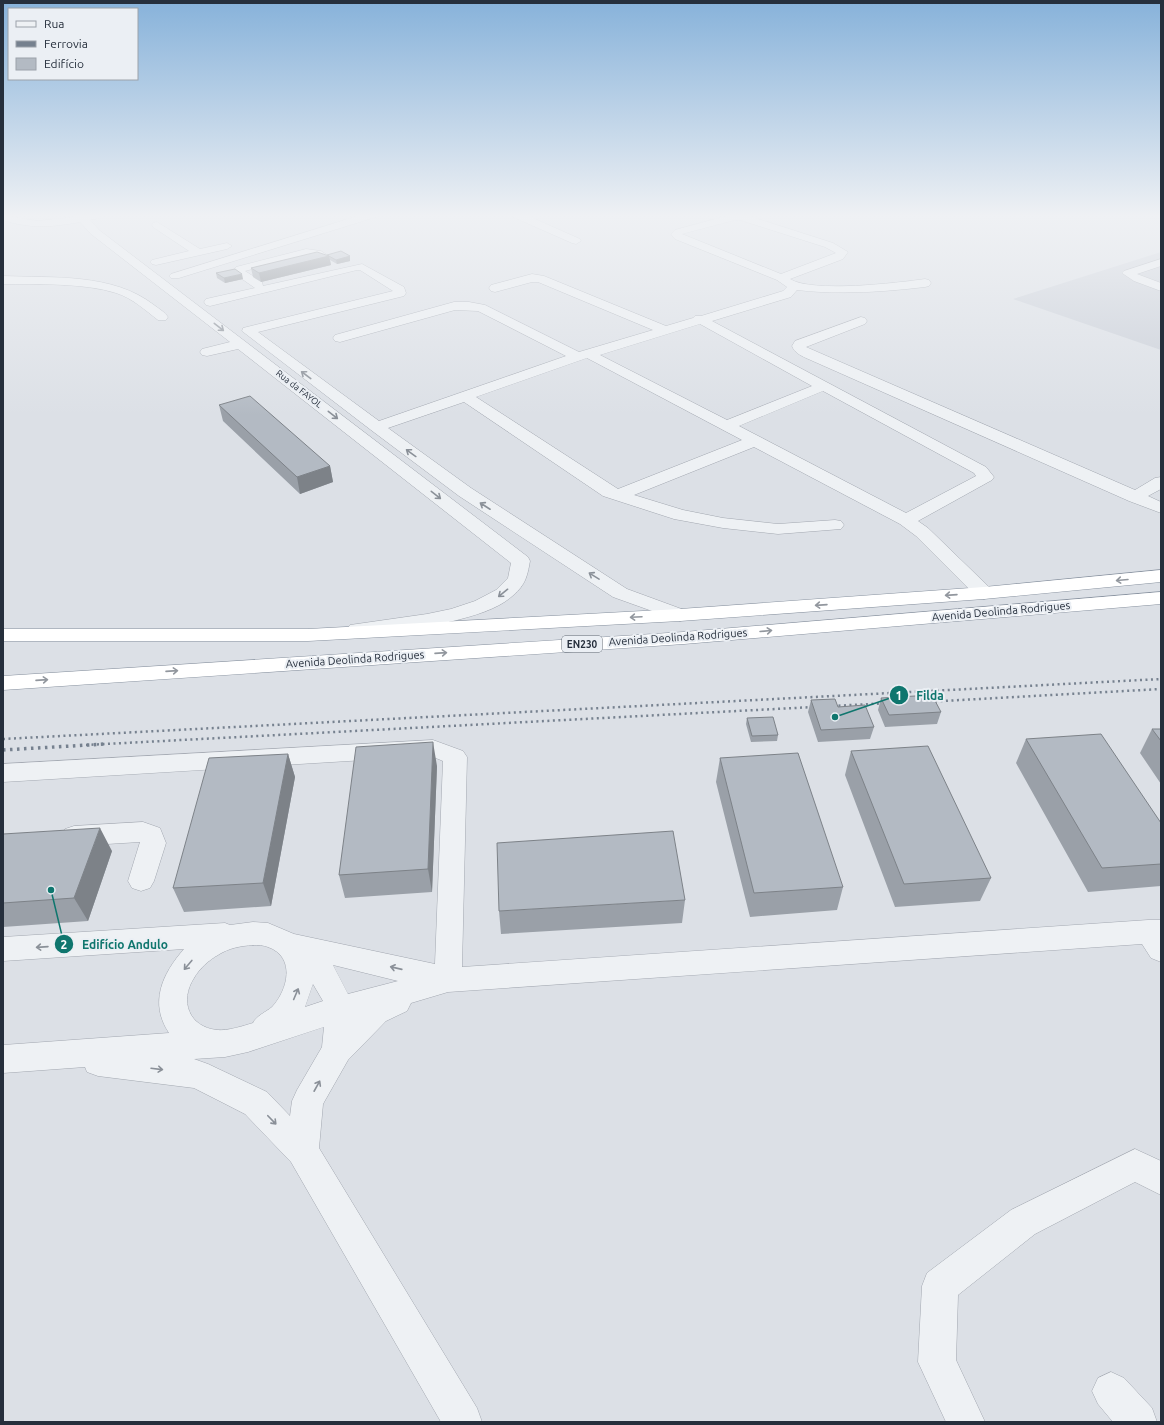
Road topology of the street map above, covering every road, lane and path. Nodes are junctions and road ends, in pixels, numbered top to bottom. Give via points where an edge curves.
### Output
1 (54, 282) edge
2 (159, 282) edge
3 (183, 282) edge
4 (254, 282) edge
5 (296, 282) edge
6 (386, 282) edge
7 (519, 282) edge
8 (548, 282) edge
9 (786, 282) edge
10 (1146, 282) edge
11 (925, 283) dead end
12 (186, 284) dead end
13 (258, 285) edge
14 (793, 286) junction
15 (1161, 287) edge
16 (496, 288) dead end
17 (198, 293) dead end
18 (210, 302) junction
19 (226, 314) dead end
20 (162, 317) dead end
21 (699, 319) junction
22 (861, 321) dead end
23 (237, 323) dead end
24 (664, 330) junction
25 (248, 331) junction
26 (340, 338) dead end
27 (240, 344) junction
28 (207, 352) dead end
29 (583, 355) junction
30 (824, 386) junction
31 (465, 396) junction
32 (727, 426) junction
33 (376, 427) junction
34 (754, 441) junction
35 (1161, 482) edge
36 (618, 495) junction
37 (1135, 497) junction
38 (1161, 508) edge
39 (906, 520) junction
40 (835, 525) dead end
41 (1161, 576) edge
42 (984, 593) junction
43 (1161, 598) edge
44 (680, 615) junction
45 (3, 635) edge
46 (308, 635) junction
47 (3, 683) edge
48 (3, 773) edge
49 (50, 837) edge
50 (141, 881) dead end
51 (249, 933) junction
52 (1157, 937) edge
53 (285, 943) junction
54 (3, 950) edge
55 (448, 980) junction
56 (340, 1009) junction
57 (237, 1041) junction
58 (337, 1050) junction
59 (48, 1056) junction
60 (3, 1059) edge
61 (302, 1151) junction
62 (1161, 1178) edge
63 (1111, 1391) dead end
64 (463, 1422) edge
65 (966, 1422) edge
66 (1138, 1422) edge

1 - 20 street via 120,290 140,300
2 -> 27 street, Rua da FAYOL
3 - 12 street
4 - 13 street
5 - 18 street
6 - 25 street via 400,290 400,293
7 - 16 street
8 - 24 street
9 - 14 street
10 - 15 street
11 - 14 street via 877,289 815,289
14 - 21 street via 787,294
17 - 18 street
18 - 19 street
21 - 24 street
21 - 30 street
22 - 37 street via 800,344 800,349
23 - 25 street, Rua da FAYOL
24 - 29 street
33 -> 25 street, Rua da FAYOL
26 - 29 street via 454,306 469,306 480,308
27 - 28 street
27 -> 46 street, Rua da FAYOL via 521,561 522,568 515,582 501,595 482,606 463,612 404,622
29 - 31 street
29 - 32 street
30 - 32 street
30 - 39 street via 986,475
31 - 33 street
31 - 36 street via 609,492
32 - 34 street
44 -> 33 street, Rua da FAYOL via 620,593 464,492
34 - 36 street
34 - 39 street
35 - 37 street
36 - 40 street via 680,516 723,523 778,529
37 - 38 street
39 - 42 street via 922,532
41 -> 42 highway, Avenida Deolinda Rodrigues / EN230
42 -> 44 highway, Avenida Deolinda Rodrigues / EN230
47 -> 43 highway, Avenida Deolinda Rodrigues / EN230 via 684,638
44 -> 46 highway, Avenida Deolinda Rodrigues / EN230
45 - 46 highway, Avenida Deolinda Rodrigues / EN230
48 - 55 street via 433,748 455,757
49 - 50 street via 143,832 151,835 153,843
51 - 53 street via 268,935
51 -> 54 street
51 -> 57 street via 229,937 210,945 194,957 181,972 174,990 172,1007 177,1022 188,1034 205,1042
52 - 55 street
55 -> 53 street
53 - 56 street via 310,960 330,983
57 -> 53 street via 270,1027 287,1010 298,992 301,972 296,956
55 - 56 street
55 - 58 street via 376,1012
56 - 57 street
56 - 58 street
57 - 59 street
61 -> 58 street via 308,1101
59 - 60 street
59 -> 61 street via 197,1074 256,1103
61 - 64 street
62 - 65 street via 1135,1165 1023,1222 940,1286 937,1362
63 - 66 street

